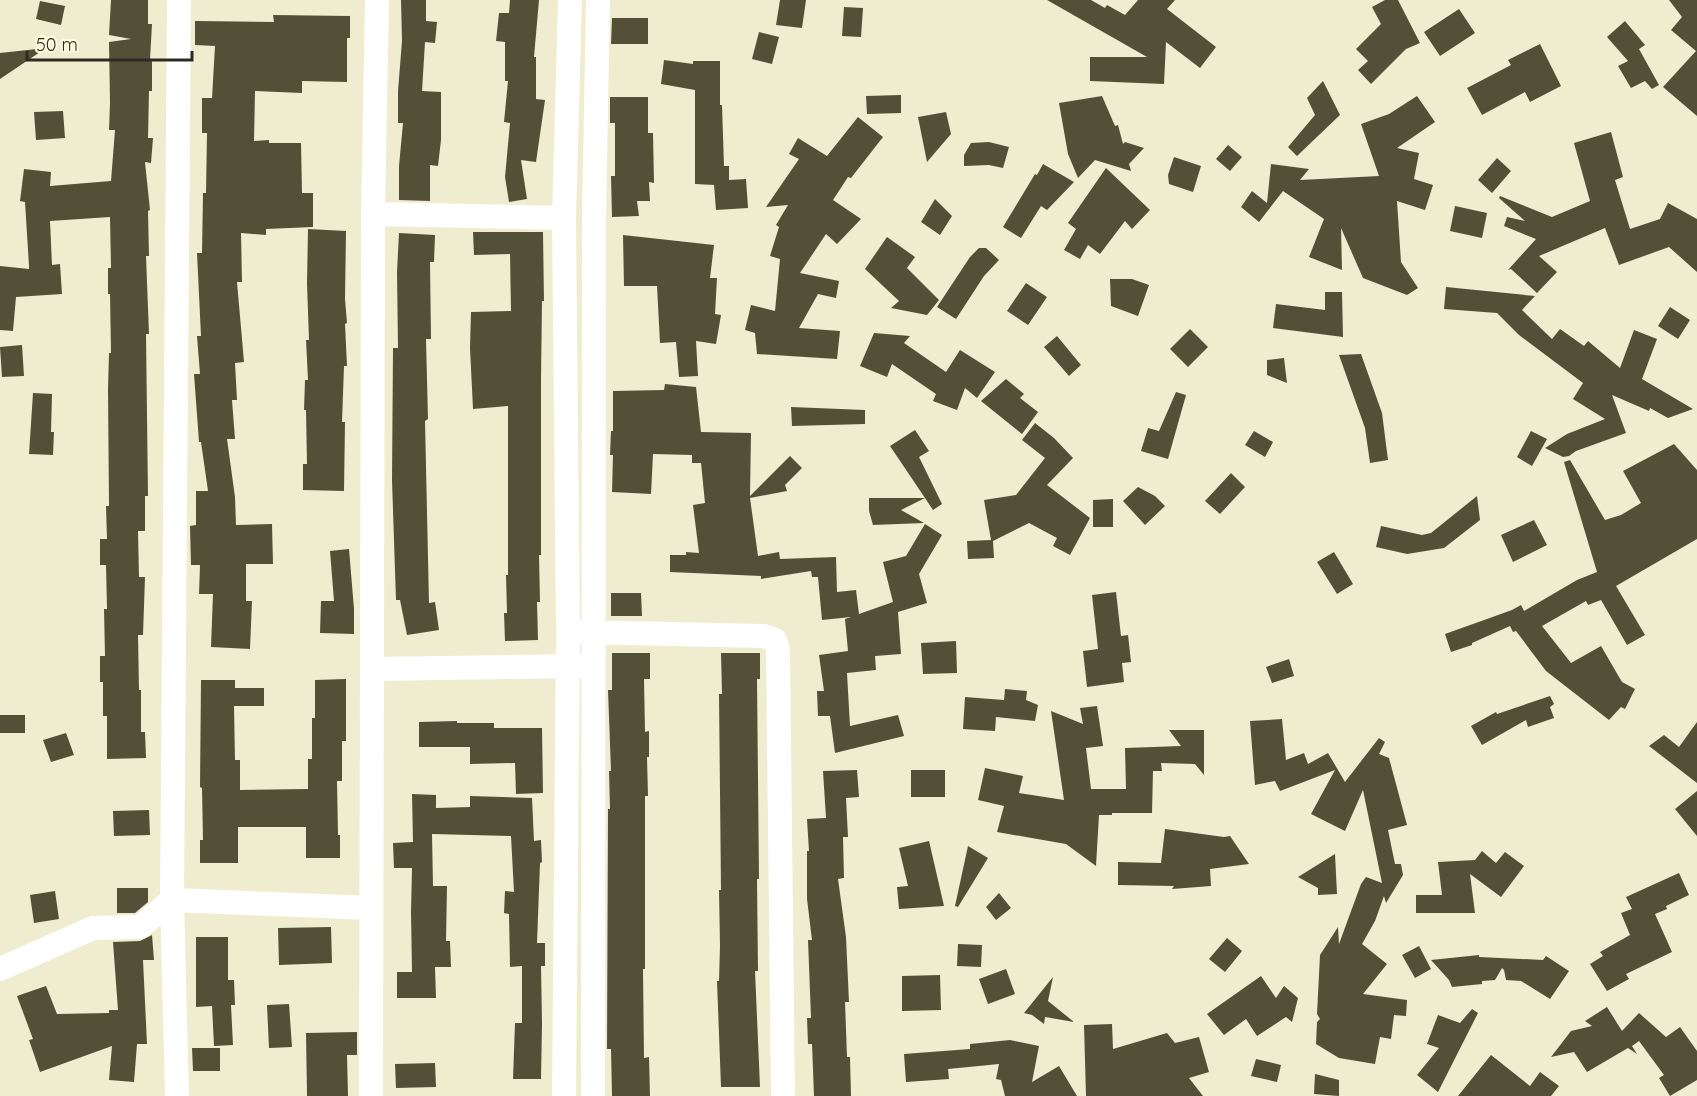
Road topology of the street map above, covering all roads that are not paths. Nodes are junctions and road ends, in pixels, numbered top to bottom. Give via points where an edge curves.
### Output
1 (179, 0) edge
2 (365, 0) edge
3 (377, 0) edge
4 (570, 0) edge
5 (598, 0) edge
6 (374, 214) junction
7 (564, 218) junction
8 (593, 441) junction
9 (566, 442) junction
10 (593, 631) junction
11 (568, 632) junction
12 (593, 665) junction
13 (567, 666) junction
14 (373, 669) junction
15 (593, 869) junction
16 (565, 870) junction
17 (172, 900) junction
18 (371, 908) junction
19 (0, 969) edge
20 (177, 1096) edge
21 (371, 1096) edge
22 (564, 1096) edge
23 (593, 1096) edge
24 (783, 1096) edge

1 - 17 street
2 - 3 street
3 - 6 street
4 - 7 street
5 - 8 street
6 - 7 street
6 - 14 street
7 - 9 street
8 - 9 street
8 - 10 street
9 - 11 street
10 - 11 street
10 - 12 street
10 - 24 street via 764,636 775,640
11 - 13 street
12 - 13 street
12 - 15 street
13 - 14 street
13 - 16 street
14 - 18 street
15 - 16 street
15 - 23 street
16 - 22 street
17 - 18 street
17 - 19 street via 140,927 93,928
17 - 20 street
18 - 21 street

